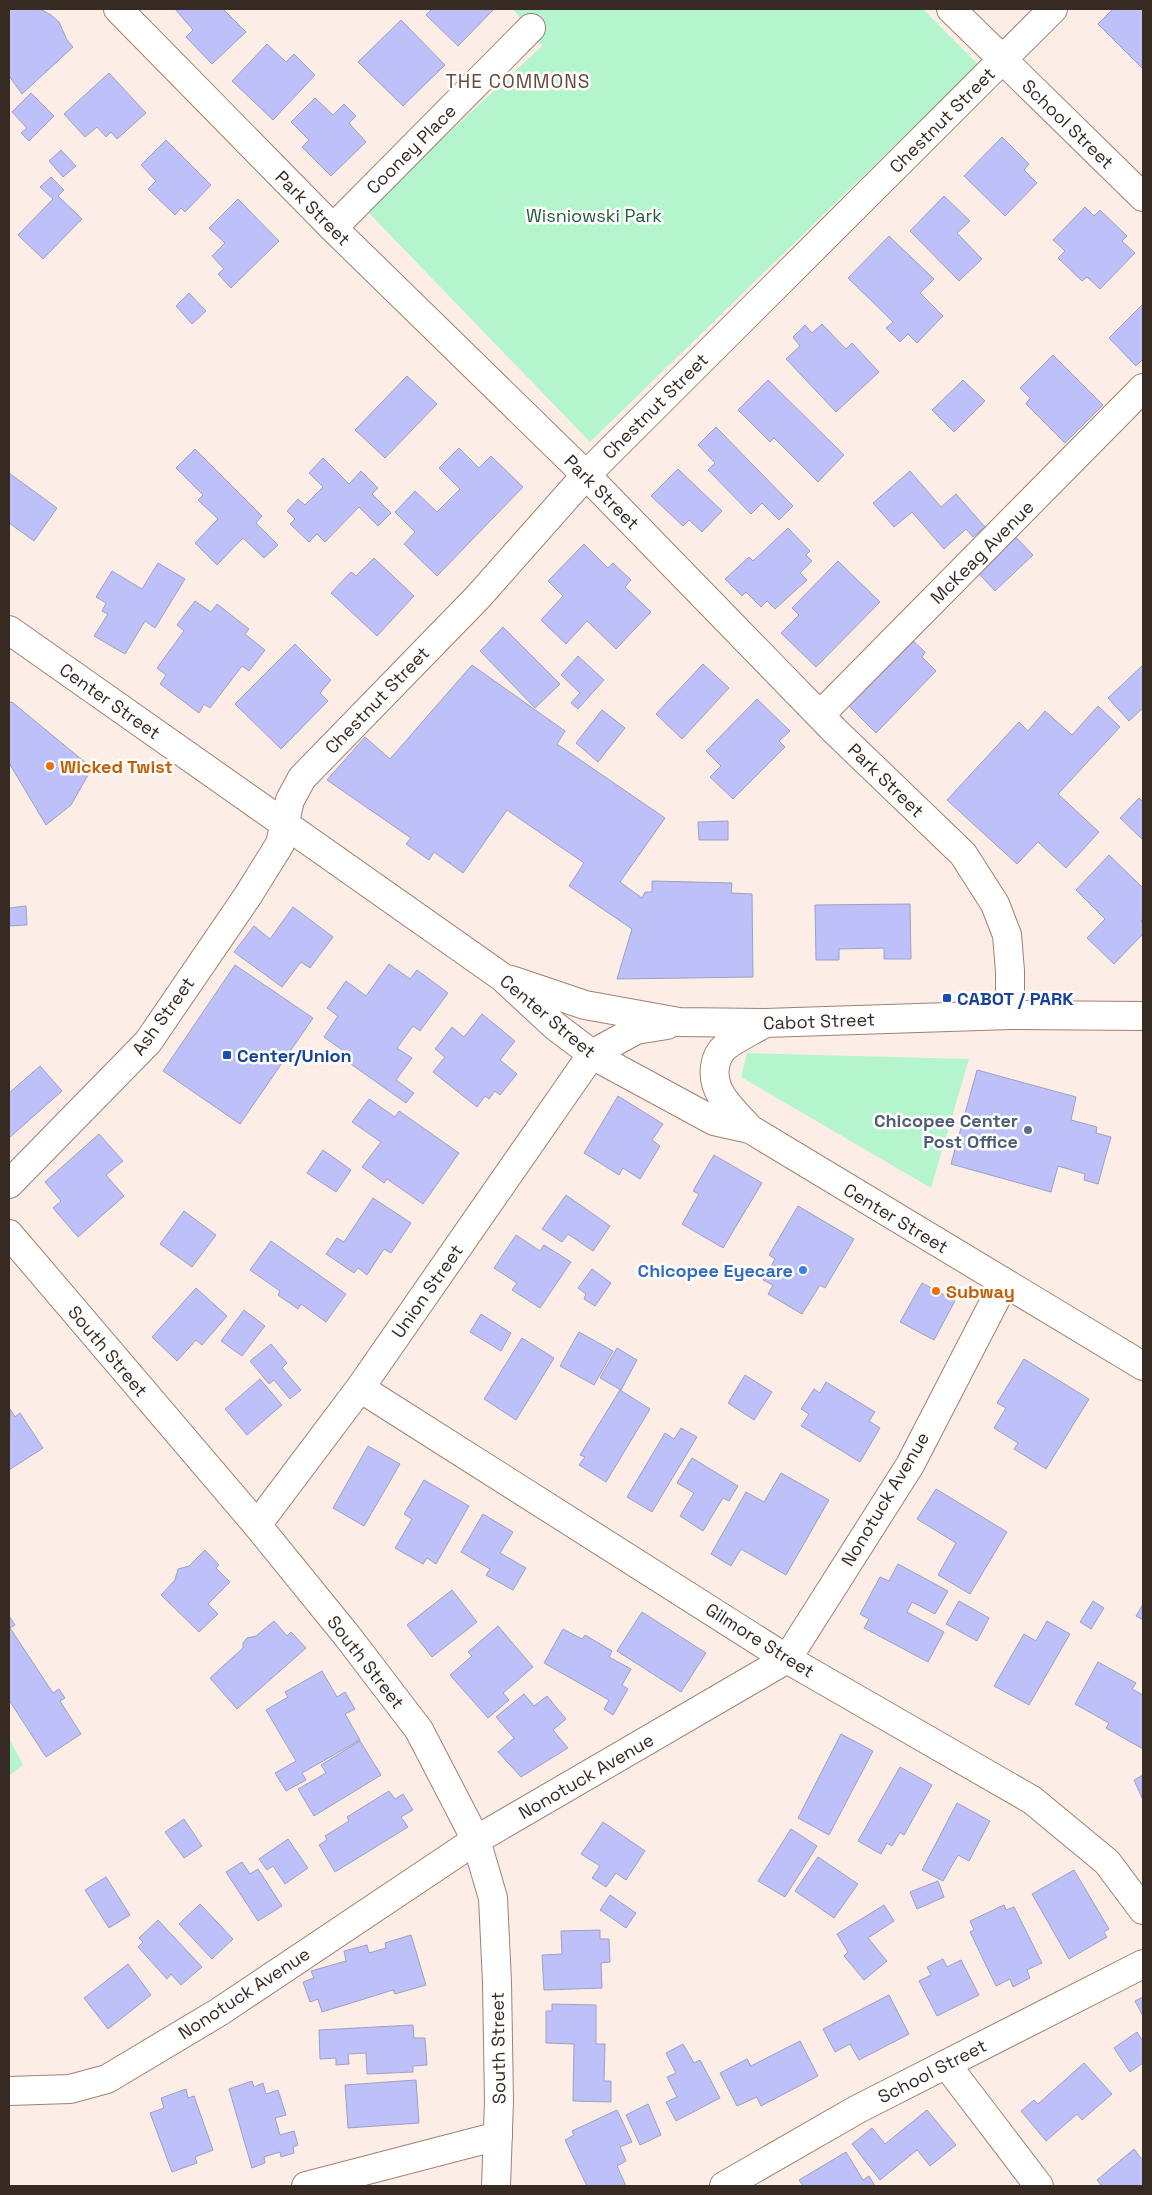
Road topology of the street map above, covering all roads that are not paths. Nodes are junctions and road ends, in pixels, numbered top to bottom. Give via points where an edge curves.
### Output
1 (118, 9) edge
2 (951, 9) edge
3 (1053, 9) edge
4 (531, 28) dead end
5 (1002, 60) junction
6 (1143, 197) edge
7 (333, 228) junction
8 (1143, 388) edge
9 (586, 475) junction
10 (9, 630) edge
11 (820, 715) junction
12 (285, 824) junction
13 (502, 977) junction
14 (1010, 1015) junction
15 (1143, 1016) edge
16 (679, 1022) junction
17 (764, 1023) junction
18 (592, 1054) junction
19 (750, 1129) junction
20 (9, 1184) edge
21 (9, 1234) edge
22 (1004, 1283) junction
23 (1143, 1366) edge
24 (360, 1388) junction
25 (257, 1525) junction
26 (787, 1658) junction
27 (476, 1840) junction
28 (1143, 1910) edge
29 (1143, 1964) edge
30 (946, 2064) junction
31 (9, 2091) edge
32 (498, 2136) junction
33 (306, 2186) edge
34 (496, 2186) edge
35 (724, 2186) edge
36 (1039, 2186) edge

1 - 7 street, Park Street
2 - 5 street, School Street
3 - 5 street, Chestnut Street
4 - 7 street, Cooney Place
5 - 6 street, School Street
5 - 9 street, Chestnut Street
7 - 9 street, Park Street
8 - 11 street, McKeag Avenue
9 - 11 street, Park Street
9 - 12 street, Chestnut Street via 478,597 302,778 290,800
10 - 12 street, Center Street
11 - 14 street, Park Street via 963,854 995,904 1007,935
12 - 13 street, Center Street
12 - 20 street, Ash Street via 280,844 247,897 148,1042
13 - 16 street, Cabot Street via 585,1005
13 - 18 street, Center Street via 555,1026
14 - 15 street, Cabot Street
14 - 17 street, Cabot Street
16 - 17 street, Cabot Street
16 - 18 street via 636,1030
17 - 19 street via 724,1048 716,1058 714,1072 715,1086 722,1098
18 - 19 street, Center Street via 714,1121
18 - 24 street, Union Street
19 - 22 street, Center Street
21 - 25 street, South Street
22 - 23 street, Center Street
22 - 26 street, Nonotuck Avenue via 910,1465
24 - 25 street, Union Street
24 - 26 street, Gilmore Street
25 - 27 street, South Street via 418,1730
26 - 27 street, Nonotuck Avenue
26 - 28 street, Gilmore Street via 1032,1800 1107,1862
27 - 31 street, Nonotuck Avenue via 219,2012 107,2079 70,2089
27 - 32 street, South Street via 493,1898
29 - 30 street, School Street
30 - 35 street, School Street via 858,2109
30 - 36 street
32 - 33 street
32 - 34 street, South Street

